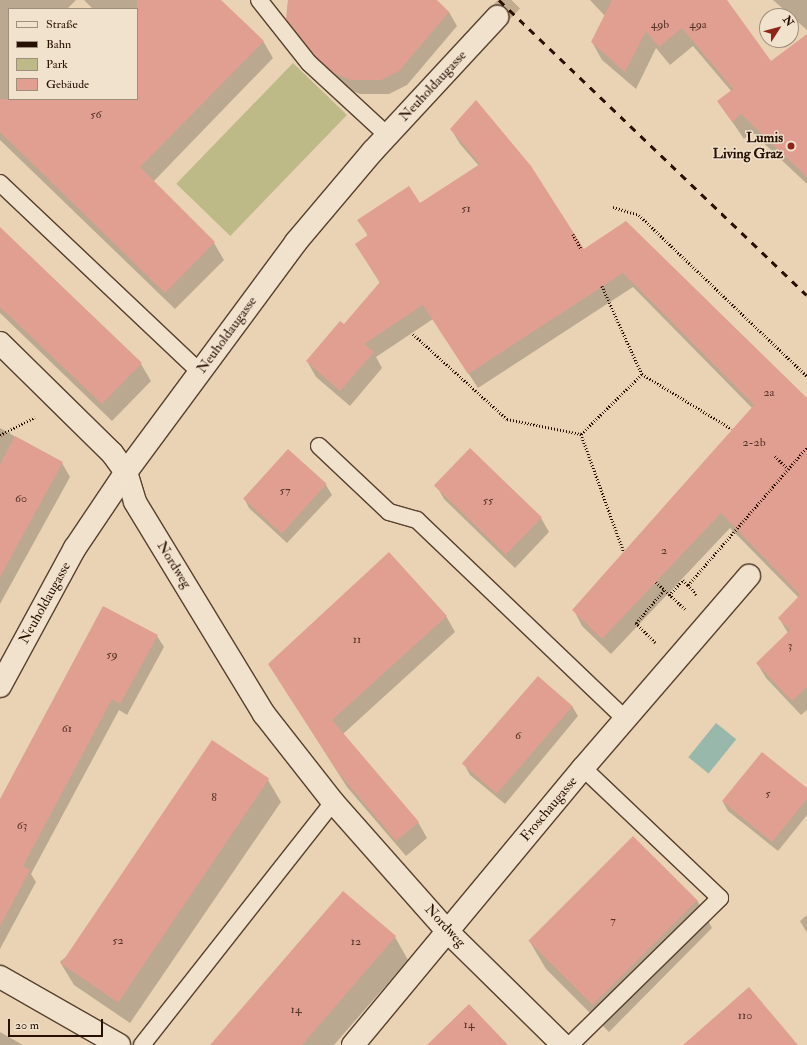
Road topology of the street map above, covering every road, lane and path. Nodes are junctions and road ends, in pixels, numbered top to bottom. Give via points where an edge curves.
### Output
1 (259, 0) edge
2 (497, 16) tunnel mouth
3 (387, 135) junction
4 (0, 183) edge
5 (613, 207) dead end
6 (573, 234) dead end
7 (582, 250) dead end
8 (602, 286) dead end
9 (413, 334) dead end
10 (0, 343) edge
11 (200, 372) junction
12 (642, 374) junction
13 (807, 376) edge
14 (37, 416) dead end
15 (732, 429) dead end
16 (581, 434) junction
17 (0, 435) edge
18 (319, 446) dead end
19 (807, 447) edge
20 (775, 456) dead end
21 (788, 469) junction
22 (126, 472) junction
23 (624, 552) dead end
24 (749, 576) dead end
25 (656, 582) dead end
26 (688, 585) junction
27 (664, 590) junction
28 (669, 595) junction
29 (698, 596) dead end
30 (686, 611) dead end
31 (657, 645) dead end
32 (0, 686) edge
33 (625, 719) junction
34 (583, 768) junction
35 (333, 802) junction
36 (447, 931) junction
37 (0, 977) edge
38 (119, 1045) edge
39 (142, 1045) edge
40 (353, 1045) edge
41 (563, 1045) edge
42 (570, 1045) edge

1 - 3 lane via 309,63
2 - 3 street, Neuholdaugasse
3 - 11 street, Neuholdaugasse via 296,242
4 - 11 lane
5 - 13 path via 639,215
6 - 7 path
8 - 12 path
9 - 16 path via 507,419
10 - 22 street, Nordweg via 112,453
11 - 22 street, Neuholdaugasse
12 - 15 path
12 - 16 path
14 - 17 path
16 - 23 path
18 - 33 lane via 389,512 417,520
19 - 21 path
20 - 21 path
21 - 26 path
22 - 32 street, Neuholdaugasse via 75,548
22 - 35 street, Nordweg via 135,502 264,714
24 - 33 street, Froschaugasse
25 - 27 path
26 - 28 path via 683,580
26 - 29 path
27 - 28 path
27 - 31 path via 636,623
28 - 30 path
33 - 34 street, Froschaugasse
34 - 36 street, Froschaugasse
34 - 42 lane via 720,898
35 - 36 street, Nordweg
35 - 39 lane
36 - 40 street, Froschaugasse
36 - 41 street, Nordweg
37 - 38 street

